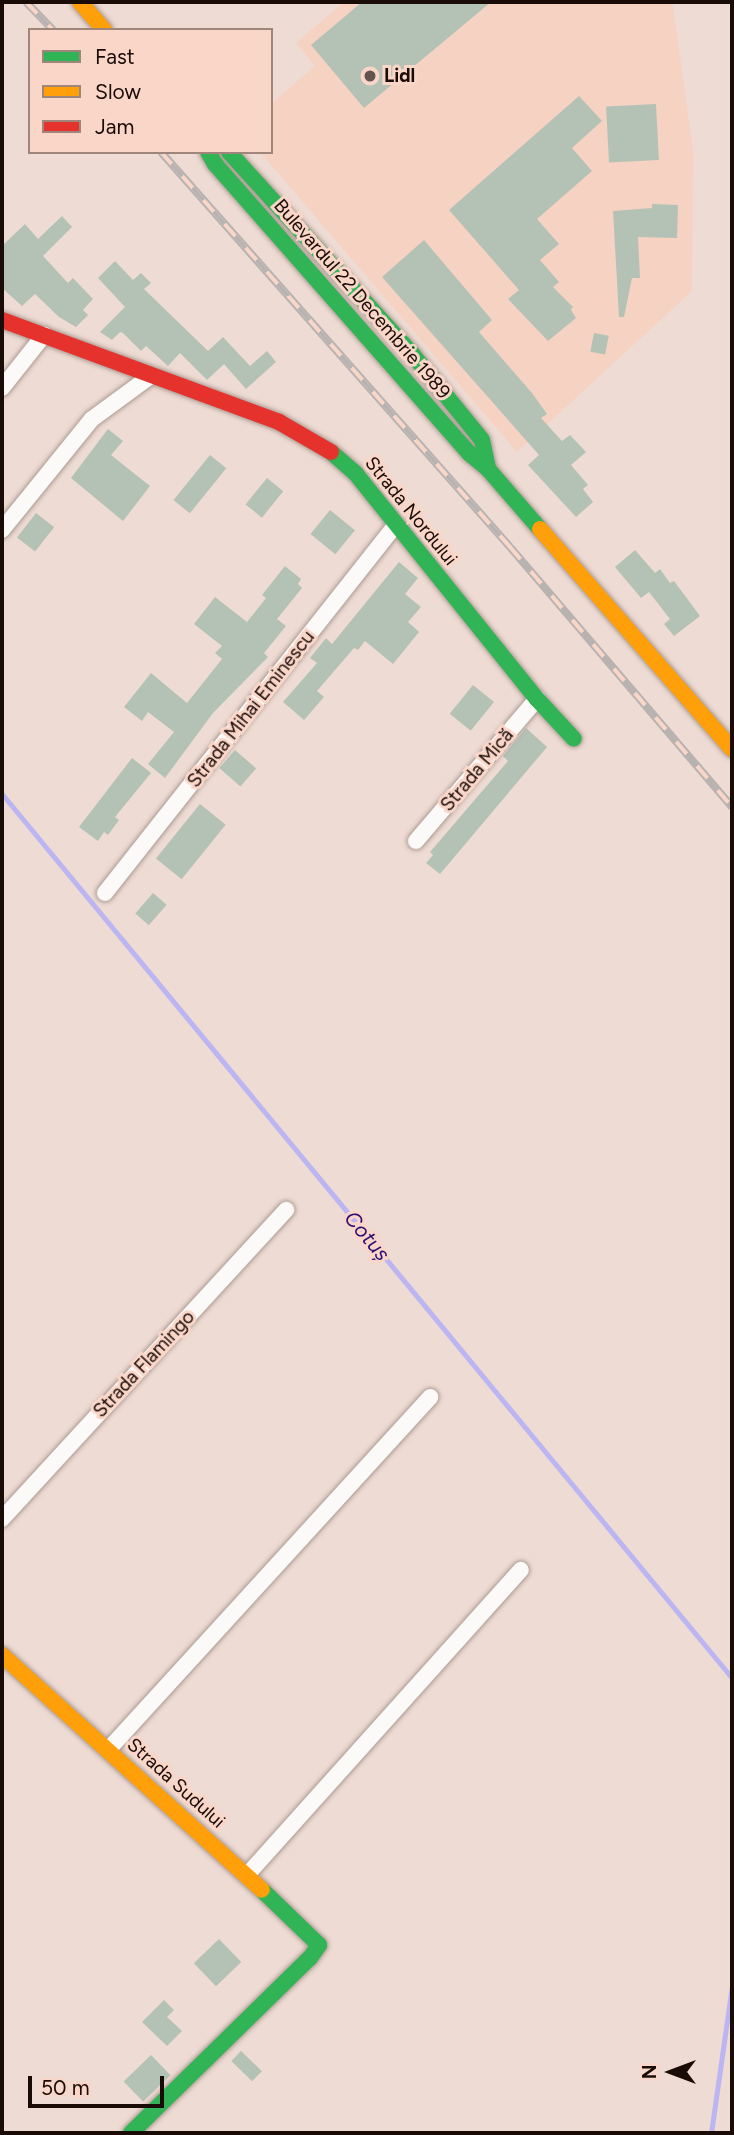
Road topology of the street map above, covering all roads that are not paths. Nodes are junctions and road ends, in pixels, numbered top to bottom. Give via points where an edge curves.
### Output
1 (80, 2) edge
2 (102, 28) edge
3 (210, 154) edge
4 (231, 154) edge
5 (2, 320) edge
6 (44, 335) junction
7 (152, 375) junction
8 (2, 388) edge
9 (488, 468) junction
10 (396, 525) junction
11 (2, 530) edge
12 (537, 699) junction
13 (574, 739) dead end
14 (732, 749) edge
15 (416, 841) dead end
16 (105, 892) dead end
17 (286, 1210) dead end
18 (430, 1397) dead end
19 (2, 1519) edge
20 (521, 1570) dead end
21 (2, 1655) edge
22 (107, 1750) junction
23 (247, 1875) junction
24 (131, 2133) edge

1 - 2 street
3 - 9 street, Bulevardul 22 Decembrie 1989 via 469,453
4 - 9 street, Bulevardul 22 Decembrie 1989 via 387,325 482,439
5 - 6 street, Strada Nordului
6 - 7 street, Strada Nordului
6 - 8 street
7 - 10 street, Strada Nordului via 303,433 356,474
7 - 11 street via 92,419
9 - 14 street, Bulevardul 22 Decembrie 1989
10 - 12 street, Strada Nordului
10 - 16 street, Strada Mihai Eminescu
12 - 13 street, Strada Nordului
12 - 15 street, Strada Mică
17 - 19 street, Strada Flamingo
18 - 22 street
20 - 23 street
21 - 22 street, Strada Sudului
22 - 23 street, Strada Sudului
23 - 24 street, Strada Sudului via 319,1945

